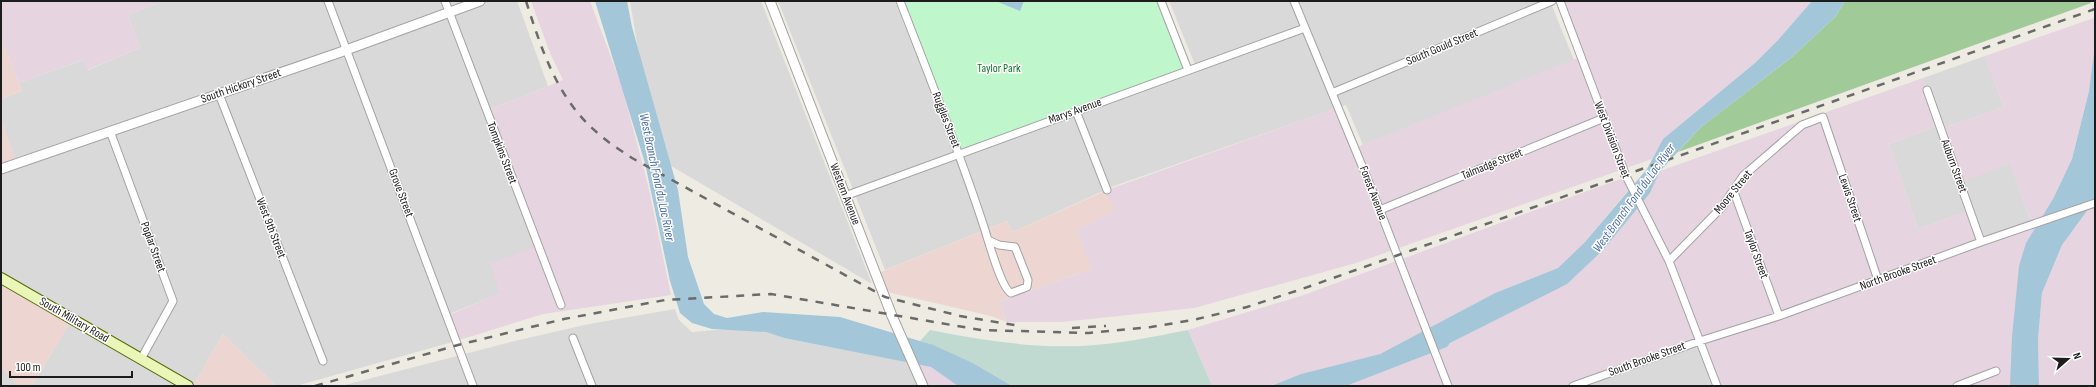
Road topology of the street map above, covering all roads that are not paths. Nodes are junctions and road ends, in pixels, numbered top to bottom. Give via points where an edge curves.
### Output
1 (328, 1) edge
2 (445, 1) edge
3 (480, 1) edge
4 (770, 1) edge
5 (900, 1) edge
6 (1161, 1) edge
7 (1294, 1) edge
8 (1552, 1) edge
9 (1560, 1) edge
10 (449, 13) junction
11 (1305, 28) junction
12 (346, 50) junction
13 (1188, 70) junction
14 (1927, 90) dead end
15 (1332, 93) junction
16 (218, 94) junction
17 (1076, 111) junction
18 (1823, 116) joint
19 (1604, 118) junction
20 (110, 131) junction
21 (960, 153) junction
22 (2, 167) edge
23 (1107, 190) dead end
24 (1734, 192) junction
25 (845, 196) junction
26 (2094, 203) edge
27 (1380, 210) junction
28 (988, 240) junction
29 (1981, 242) junction
30 (1669, 261) junction
31 (1, 278) edge
32 (1878, 280) junction
33 (560, 305) dead end
34 (1779, 316) junction
35 (574, 338) dead end
36 (1700, 341) junction
37 (141, 359) junction
38 (323, 361) dead end
39 (1996, 371) dead end
40 (188, 386) edge
41 (473, 386) edge
42 (592, 386) edge
43 (923, 386) edge
44 (1448, 386) edge
45 (1572, 386) edge
46 (1717, 386) edge
47 (1957, 386) edge

1 - 12 street, Grove Street
2 - 10 street, Tompkins Street
3 - 10 street, South Hickory Street
4 - 25 street, Western Avenue
5 - 21 street, Ruggles Street
6 - 13 street
7 - 11 street, Forest Avenue
8 - 15 street, South Gould Street
9 - 19 street, West Division Street
10 - 12 street, South Hickory Street
10 - 33 street, Tompkins Street
11 - 13 street, Marys Avenue
11 - 15 street, Forest Avenue
12 - 16 street, South Hickory Street
12 - 41 street, Grove Street
13 - 17 street, Marys Avenue
14 - 29 street, Auburn Street
15 - 27 street, Forest Avenue
16 - 20 street, South Hickory Street
16 - 38 street, West 9th Street
17 - 21 street, Marys Avenue
17 - 23 street
18 - 24 street, Moore Street via 1802,125 1742,176
18 - 32 street, Lewis Street
19 - 27 street, Talmadge Street
19 - 30 street, West Division Street via 1628,180
20 - 22 street, South Hickory Street
20 - 37 street, Poplar Street via 173,301
21 - 25 street, Marys Avenue
21 - 28 street, Ruggles Street
24 - 30 street, Moore Street
24 - 34 street, Taylor Street
25 - 43 street, Western Avenue via 897,328
26 - 29 street, North Brooke Street
27 - 44 street, Forest Avenue
28 - 28 street, Ruggles Street via 1007,291 1011,293 1027,287 1028,280 1015,247 999,245
29 - 32 street, North Brooke Street
30 - 36 street, West Division Street
31 - 37 main road, South Military Road
32 - 34 street, North Brooke Street
34 - 36 street, North Brooke Street
35 - 42 street
36 - 45 street, South Brooke Street
36 - 46 street, West Division Street
37 - 40 main road, South Military Road
39 - 47 street

